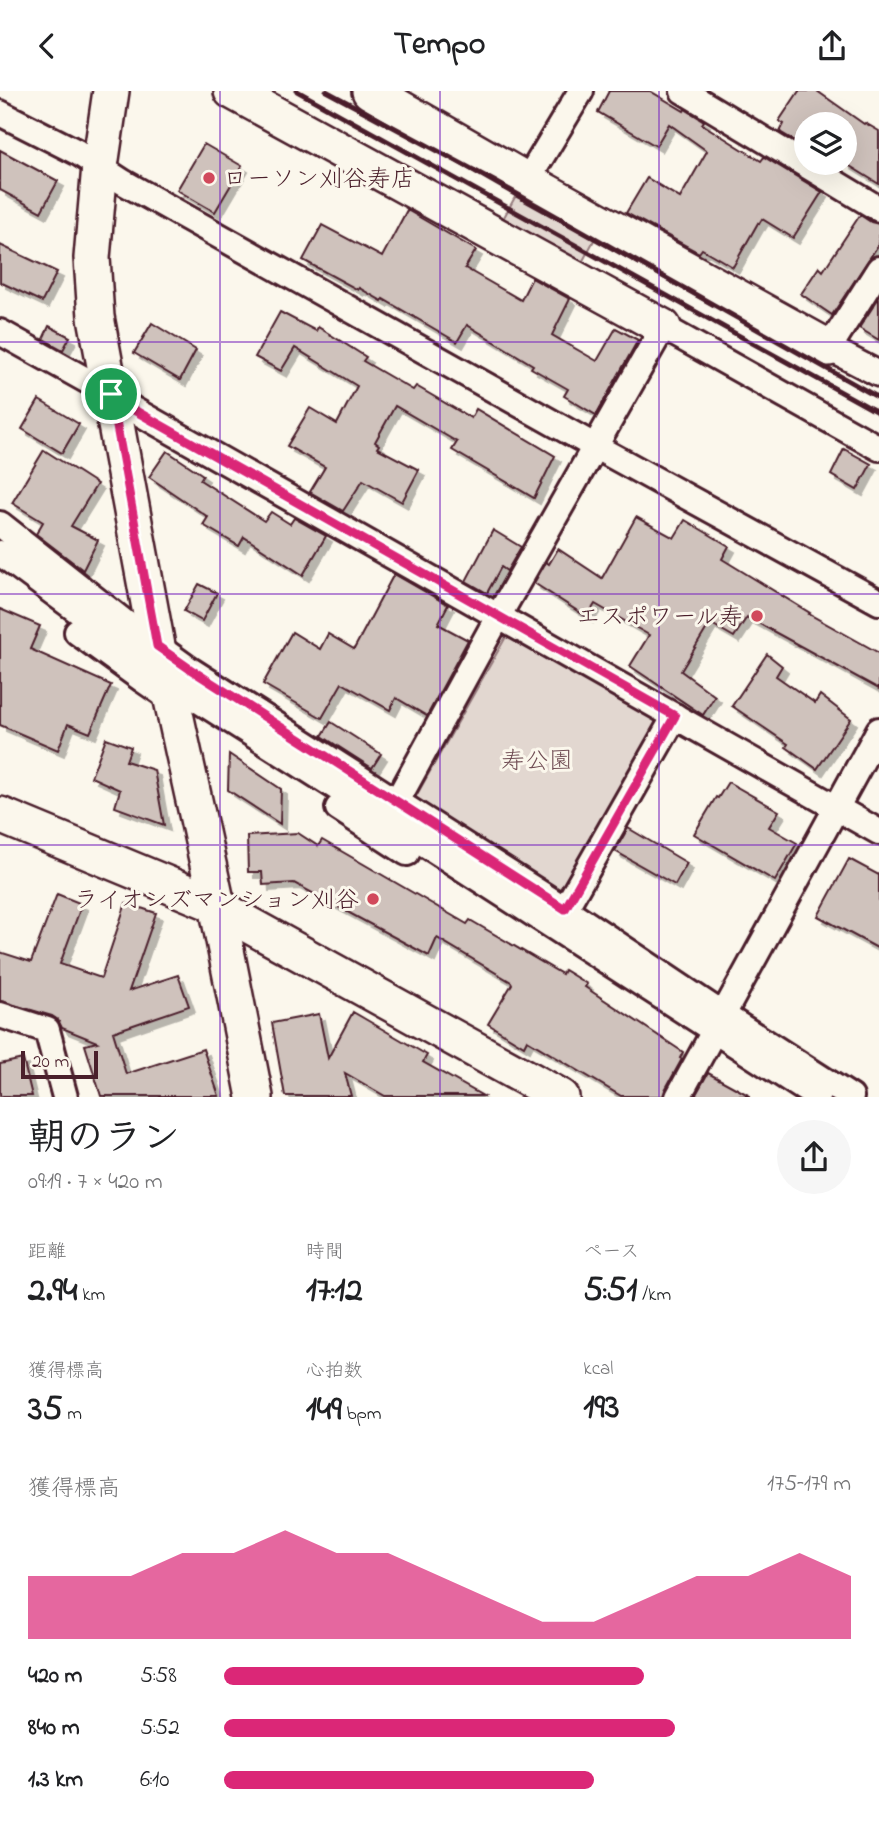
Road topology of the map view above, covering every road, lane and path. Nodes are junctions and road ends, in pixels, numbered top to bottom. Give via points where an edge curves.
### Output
1 (111, 91) edge
2 (232, 91) edge
3 (370, 91) edge
4 (581, 91) edge
5 (683, 91) edge
6 (0, 113) edge
7 (100, 166) junction
8 (527, 181) junction
9 (879, 209) edge
10 (879, 269) edge
11 (663, 327) junction
12 (0, 333) edge
13 (829, 348) junction
14 (879, 375) edge
15 (111, 394) junction
16 (596, 447) junction
17 (879, 448) edge
18 (0, 524) edge
19 (0, 554) edge
20 (0, 574) edge
21 (879, 602) edge
22 (499, 615) junction
23 (165, 674) junction
24 (675, 716) junction
25 (879, 730) edge
26 (397, 801) junction
27 (836, 807) junction
28 (0, 815) edge
29 (879, 832) edge
30 (216, 905) junction
31 (565, 909) junction
32 (0, 1015) edge
33 (714, 1030) junction
34 (65, 1097) edge
35 (256, 1097) edge
36 (561, 1097) edge
37 (678, 1097) edge
38 (788, 1097) edge
39 (817, 1097) edge
40 (851, 1097) edge

1 - 7 street
2 - 11 street
3 - 8 street
4 - 8 street
5 - 9 street
6 - 7 street
7 - 15 street via 92,258 96,317
7 - 16 street
8 - 13 street
10 - 13 street
11 - 16 street
11 - 17 street
12 - 15 street
13 - 14 street
15 - 22 street
15 - 23 street
16 - 21 street
16 - 22 street
18 - 23 street via 128,625
19 - 23 street
20 - 23 street via 143,681
22 - 24 street
22 - 26 street
23 - 26 street via 190,669
23 - 30 street
23 - 33 street via 195,698
24 - 27 street
24 - 31 street
25 - 27 street
26 - 31 street
27 - 29 street
27 - 33 street
28 - 30 street
30 - 35 street
30 - 36 street
31 - 33 street
32 - 34 street via 47,1030
33 - 37 street
33 - 38 street
33 - 39 street
33 - 40 street

